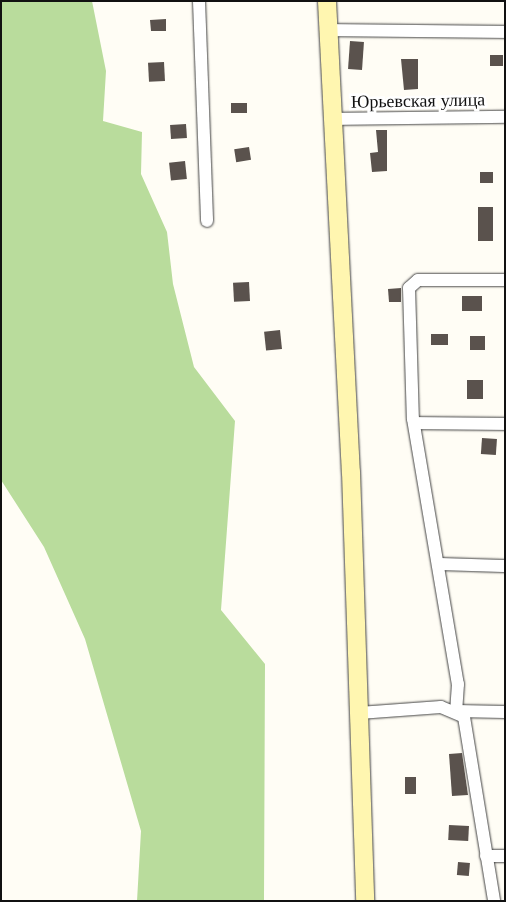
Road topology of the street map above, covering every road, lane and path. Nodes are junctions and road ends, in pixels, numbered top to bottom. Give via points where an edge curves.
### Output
1 (200, 1) edge
2 (327, 1) edge
3 (328, 30) junction
4 (505, 32) edge
5 (505, 118) edge
6 (332, 119) junction
7 (206, 221) dead end
8 (505, 280) edge
9 (415, 423) junction
10 (505, 424) edge
11 (438, 564) junction
12 (505, 566) edge
13 (456, 711) junction
14 (505, 712) edge
15 (359, 713) junction
16 (486, 856) junction
17 (505, 856) edge
18 (365, 901) edge
19 (494, 901) edge

1 - 7 street
2 - 3 main road
3 - 4 street
3 - 6 main road
5 - 6 street, Юрьевская улица
6 - 15 main road
8 - 9 street via 418,280 409,288
9 - 10 street
9 - 11 street
11 - 12 street
11 - 13 street via 458,684
13 - 14 street
13 - 15 street via 442,707
13 - 16 street via 466,725
15 - 18 main road
16 - 17 street
16 - 19 street

